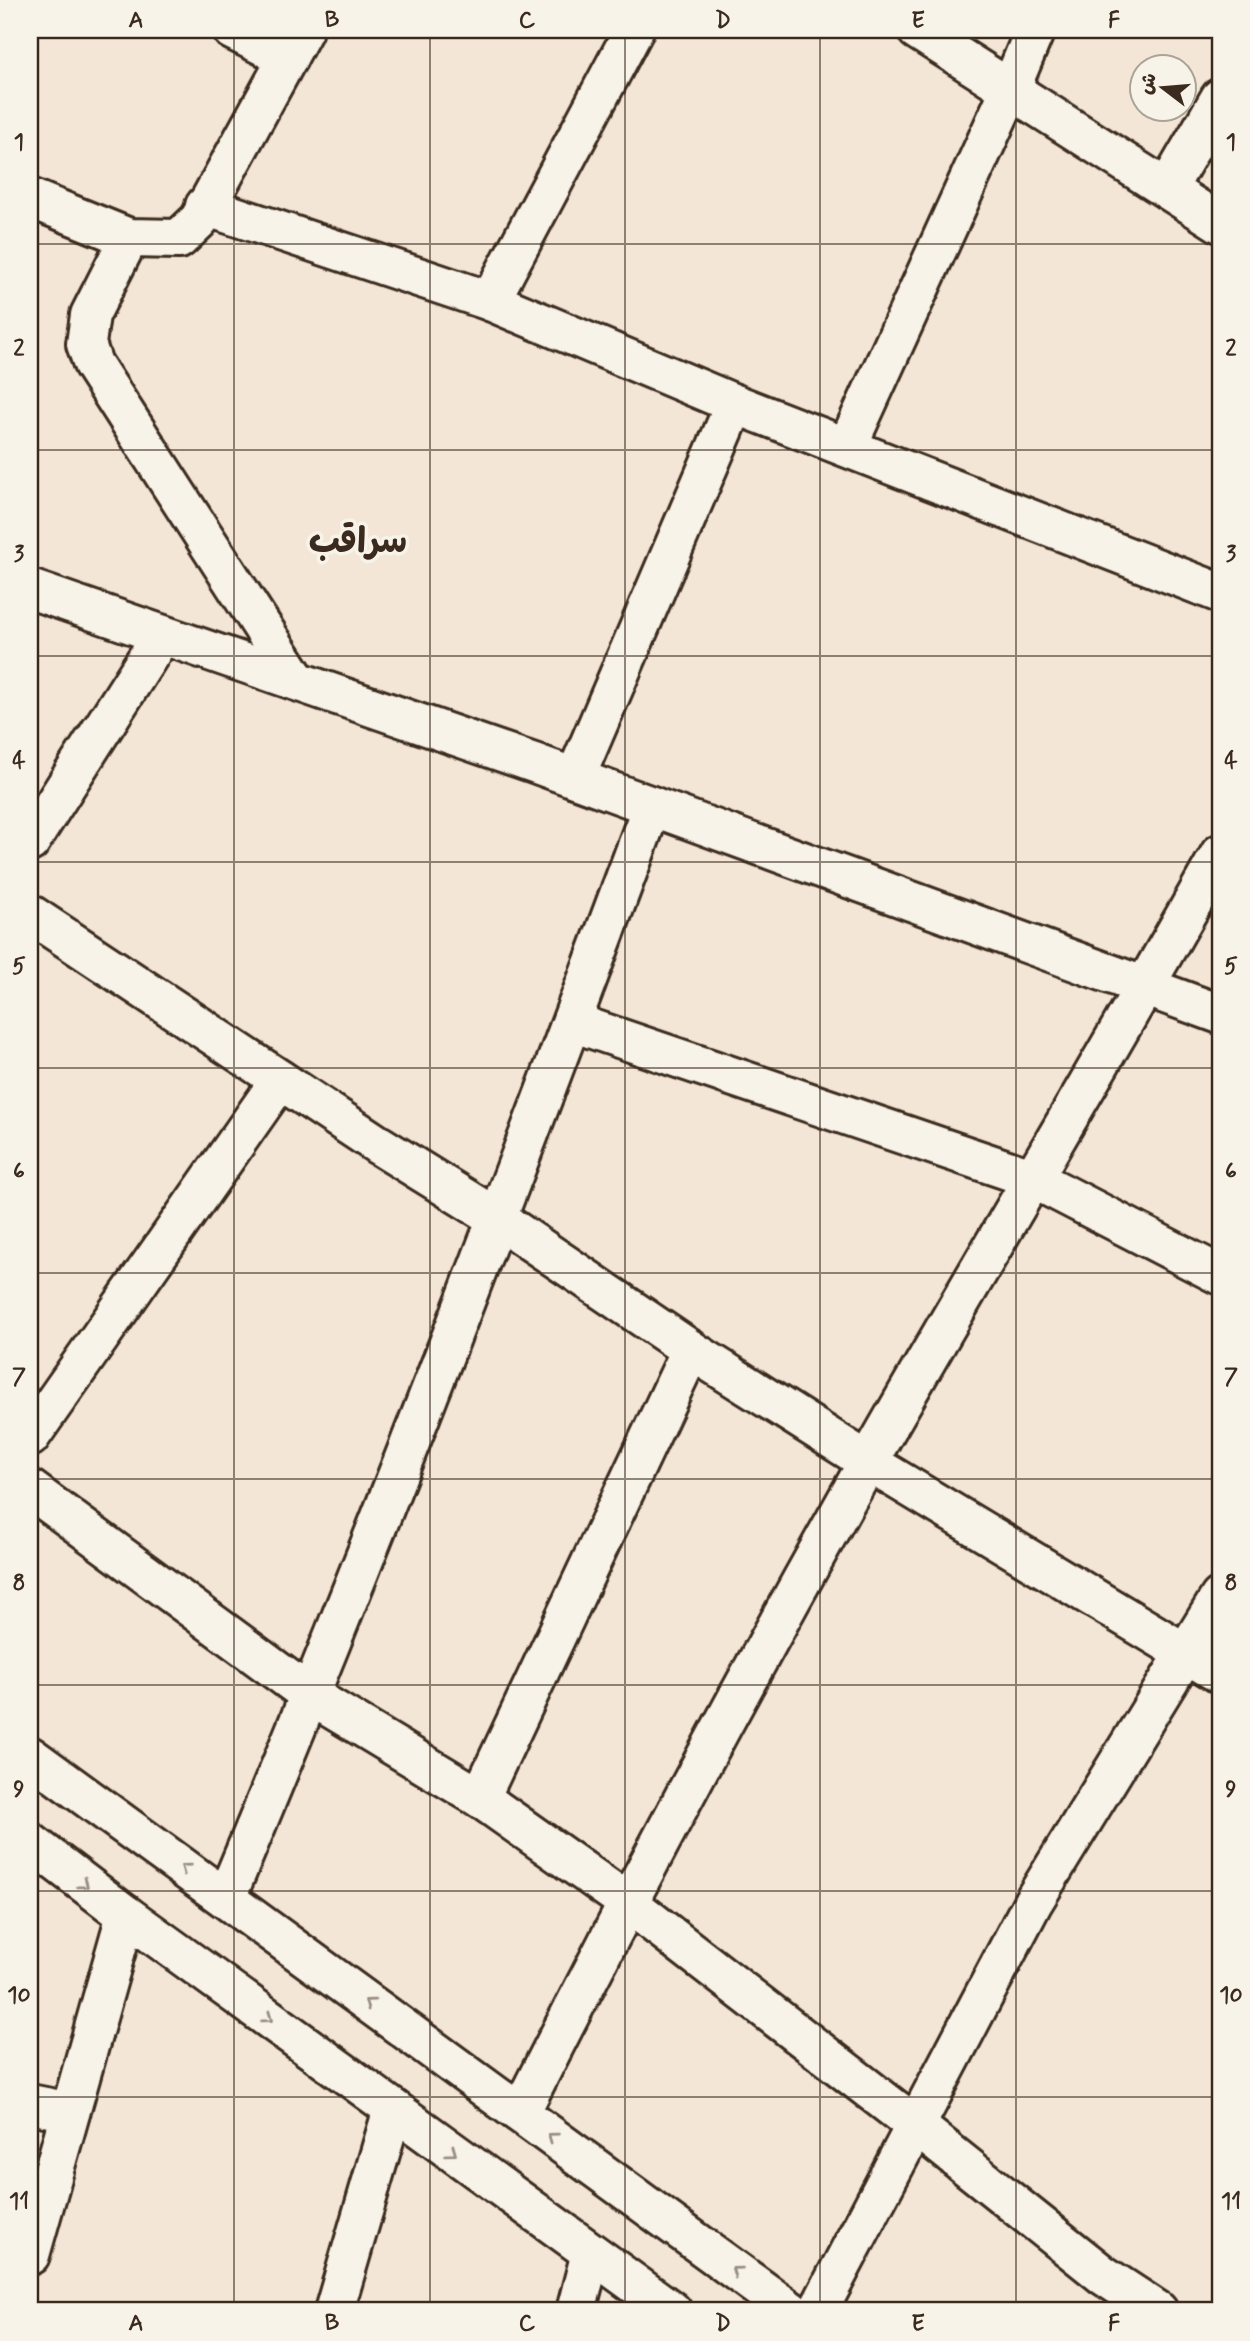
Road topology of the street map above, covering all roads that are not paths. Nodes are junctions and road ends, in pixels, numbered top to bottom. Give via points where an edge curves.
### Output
1 (232, 30) edge
2 (634, 30) edge
3 (917, 30) edge
4 (1035, 30) edge
5 (295, 44) edge
6 (1010, 90) junction
7 (1220, 98) edge
8 (1167, 189) junction
9 (30, 198) edge
10 (205, 206) junction
11 (1220, 223) edge
12 (129, 238) junction
13 (490, 301) junction
14 (735, 404) junction
15 (847, 447) junction
16 (30, 589) edge
17 (1220, 593) edge
18 (162, 635) junction
19 (297, 681) junction
20 (575, 778) junction
21 (652, 806) junction
22 (30, 842) edge
23 (1220, 853) edge
24 (30, 914) edge
25 (1146, 987) junction
26 (1220, 1014) edge
27 (572, 1022) junction
28 (280, 1080) junction
29 (1034, 1179) junction
30 (498, 1219) junction
31 (1220, 1275) edge
32 (691, 1350) junction
33 (30, 1437) edge
34 (868, 1462) junction
35 (30, 1489) edge
36 (1220, 1597) edge
37 (1185, 1654) junction
38 (1220, 1674) edge
39 (311, 1696) junction
40 (30, 1756) edge
41 (480, 1798) junction
42 (30, 1842) edge
43 (226, 1898) junction
44 (627, 1902) junction
45 (126, 1915) junction
46 (30, 2104) edge
47 (393, 2109) junction
48 (70, 2112) junction
49 (520, 2113) junction
50 (915, 2125) junction
51 (591, 2253) junction
52 (30, 2255) edge
53 (334, 2311) edge
54 (576, 2311) edge
55 (672, 2311) edge
56 (791, 2311) edge
57 (818, 2311) edge
58 (1158, 2311) edge

1 - 5 street
2 - 13 street
3 - 6 street
4 - 6 street
5 - 10 street
6 - 8 street
6 - 15 street
7 - 8 street
8 - 11 street
9 - 12 street
10 - 12 street via 199,220 179,239
10 - 13 street
12 - 19 street via 90,315 86,344 93,364
13 - 14 street
14 - 15 street
14 - 20 street
15 - 17 street
16 - 18 street
18 - 19 street
18 - 22 street
19 - 20 street
20 - 21 street
21 - 25 street
21 - 27 street
23 - 25 street
24 - 28 street
25 - 26 street
25 - 29 street
27 - 29 street
27 - 30 street
28 - 30 street
28 - 33 street
29 - 31 street
29 - 34 street
30 - 32 street
30 - 39 street
32 - 34 street
32 - 41 street
34 - 37 street
34 - 44 street
35 - 39 street
36 - 37 street
37 - 38 street
37 - 50 street via 1033,1902
39 - 41 street
39 - 43 street
43 -> 40 street
41 - 44 street
42 -> 45 street
49 -> 43 street
44 - 49 street
44 - 50 street
45 -> 47 street
45 - 48 street
46 - 48 street
47 -> 51 street
47 - 53 street
48 - 52 street
56 -> 49 street
50 - 57 street
50 - 58 street via 1103,2275
51 - 54 street
51 - 55 street

